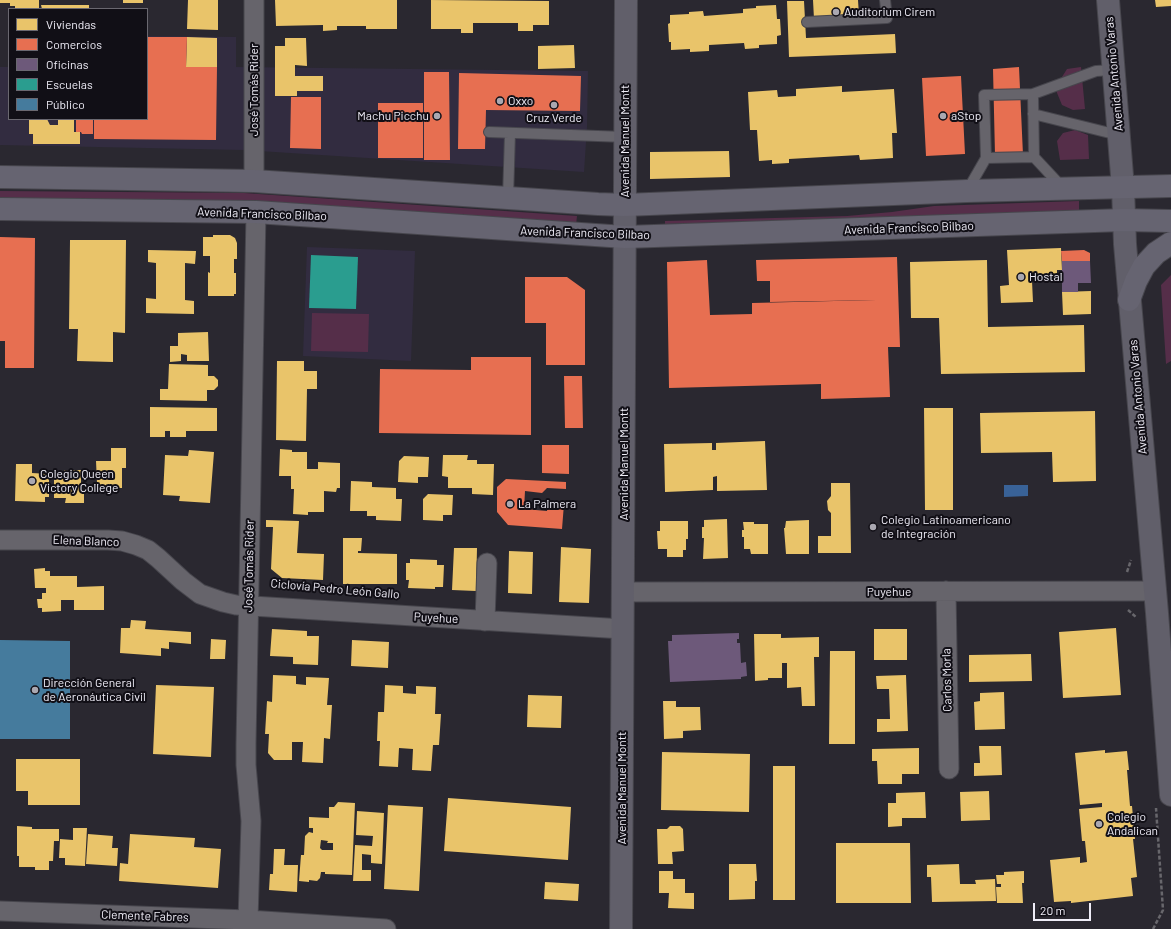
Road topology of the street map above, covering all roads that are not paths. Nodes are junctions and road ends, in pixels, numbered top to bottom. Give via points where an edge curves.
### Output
1 (254, 0) edge
2 (626, 0) edge
3 (885, 0) edge
4 (1108, 0) edge
5 (808, 22) dead end
6 (1113, 70) junction
7 (1033, 94) junction
8 (1034, 114) junction
9 (489, 132) dead end
10 (510, 133) junction
11 (1118, 135) junction
12 (625, 137) junction
13 (1034, 157) junction
14 (986, 158) junction
15 (0, 177) edge
16 (254, 181) junction
17 (1171, 186) edge
18 (1123, 188) junction
19 (1064, 189) junction
20 (967, 191) junction
21 (508, 198) junction
22 (625, 205) junction
23 (0, 209) edge
24 (256, 212) junction
25 (1124, 220) junction
26 (1171, 221) edge
27 (625, 237) junction
28 (1171, 243) edge
29 (1129, 300) junction
30 (0, 540) edge
31 (487, 562) dead end
32 (946, 591) junction
33 (1155, 591) junction
34 (623, 592) junction
35 (249, 606) junction
36 (485, 621) junction
37 (623, 629) junction
38 (949, 769) dead end
39 (1171, 795) edge
40 (0, 911) edge
41 (248, 920) junction
42 (386, 929) edge
43 (621, 929) edge

1 - 16 street, José Tomás Rider
2 - 12 main road, Avenida Manuel Montt
3 - 5 lane via 887,18
4 - 6 main road, Avenida Antonio Varas
6 - 7 lane via 1096,71
6 - 11 main road, Avenida Antonio Varas
7 - 8 lane
7 - 14 lane via 984,95
8 - 11 lane
8 - 13 lane
9 - 10 lane
10 - 12 lane
10 - 21 lane
11 - 18 main road, Avenida Antonio Varas
12 - 22 main road, Avenida Manuel Montt
13 - 14 lane
13 - 19 lane
14 - 20 lane
15 - 16 main road
16 - 21 main road
17 - 18 main road
18 - 19 main road
18 - 25 main road, Avenida Antonio Varas
19 - 20 main road
20 - 22 main road
21 - 22 main road
22 - 27 main road, Avenida Manuel Montt
23 - 24 main road, Avenida Francisco Bilbao
24 - 27 main road, Avenida Francisco Bilbao
24 - 35 street, José Tomás Rider
25 - 26 main road, Avenida Francisco Bilbao
25 - 27 main road, Avenida Francisco Bilbao
25 - 29 main road, Avenida Antonio Varas
27 - 34 main road, Avenida Manuel Montt
28 - 29 main road via 1156,253 1144,266
29 - 33 main road, Avenida Antonio Varas
30 - 35 street, Elena Blanco via 108,540 129,543 148,550 200,594 223,602
31 - 36 street
32 - 33 street, Puyehue
32 - 34 street, Puyehue
32 - 38 street, Carlos Morla
33 - 39 main road, Avenida Antonio Varas
34 - 37 main road, Avenida Manuel Montt
35 - 36 street, Puyehue
35 - 41 street, José Tomás Rider via 246,765 251,821
36 - 37 street, Puyehue
37 - 43 main road, Avenida Manuel Montt
40 - 41 street, Clemente Fabres
41 - 42 street, Clemente Fabres

